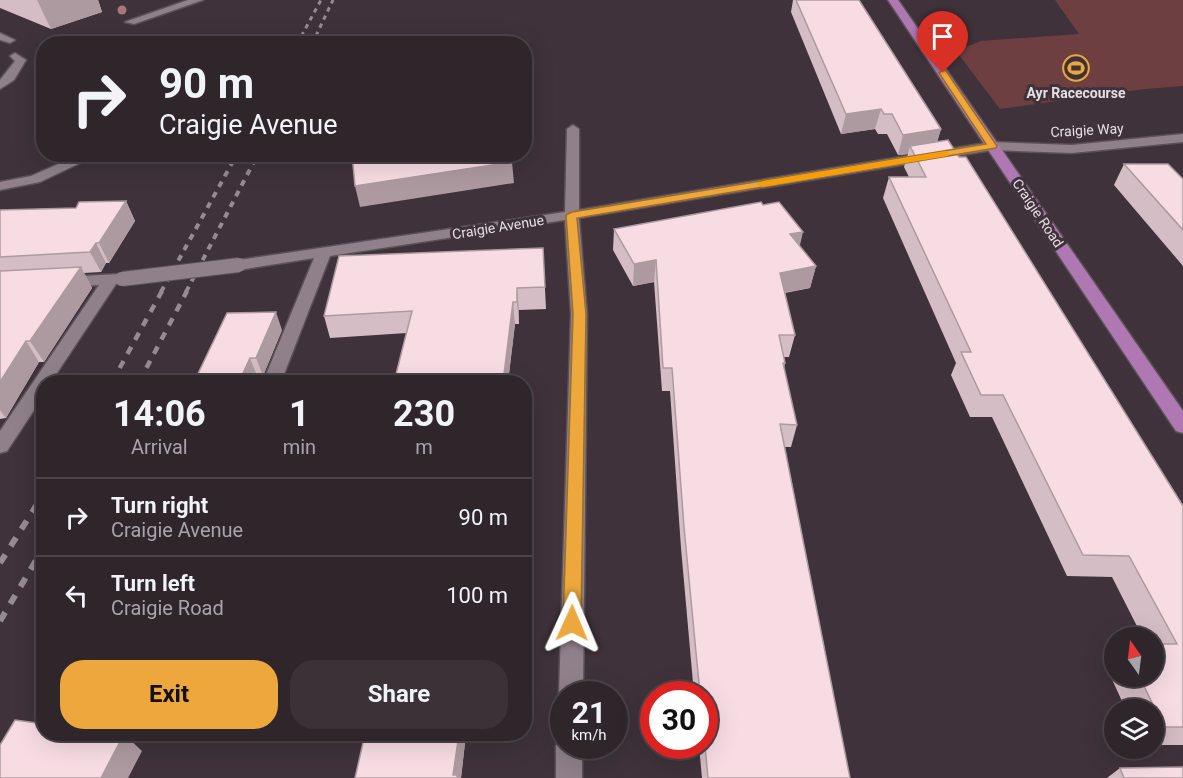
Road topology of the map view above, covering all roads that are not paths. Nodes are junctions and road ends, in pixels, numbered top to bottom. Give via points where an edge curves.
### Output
1 (198, 0) edge
2 (893, 0) edge
3 (130, 22) dead end
4 (15, 56) dead end
5 (0, 86) edge
6 (573, 129) dead end
7 (1183, 138) edge
8 (993, 146) junction
9 (74, 162) edge
10 (0, 186) edge
11 (572, 215) junction
12 (323, 254) junction
13 (117, 279) junction
14 (44, 282) edge
15 (50, 375) edge
16 (275, 375) edge
17 (36, 395) edge
18 (1183, 426) edge
19 (0, 446) edge
20 (571, 681) edge
21 (569, 759) edge
22 (569, 778) edge

1 - 3 street
2 - 8 main road, Craigie Road
4 - 5 street via 21,60
6 - 11 street
7 - 8 street, Craigie Way via 1072,149
8 - 11 street, Craigie Avenue
8 - 18 main road, Craigie Road
9 - 10 street via 34,179
11 - 12 street, Craigie Avenue
11 - 20 street via 579,314
12 - 13 street, Craigie Avenue, bridge
12 - 16 street
13 - 14 street, Craigie Avenue
13 - 15 street
17 - 19 street
21 - 22 street

